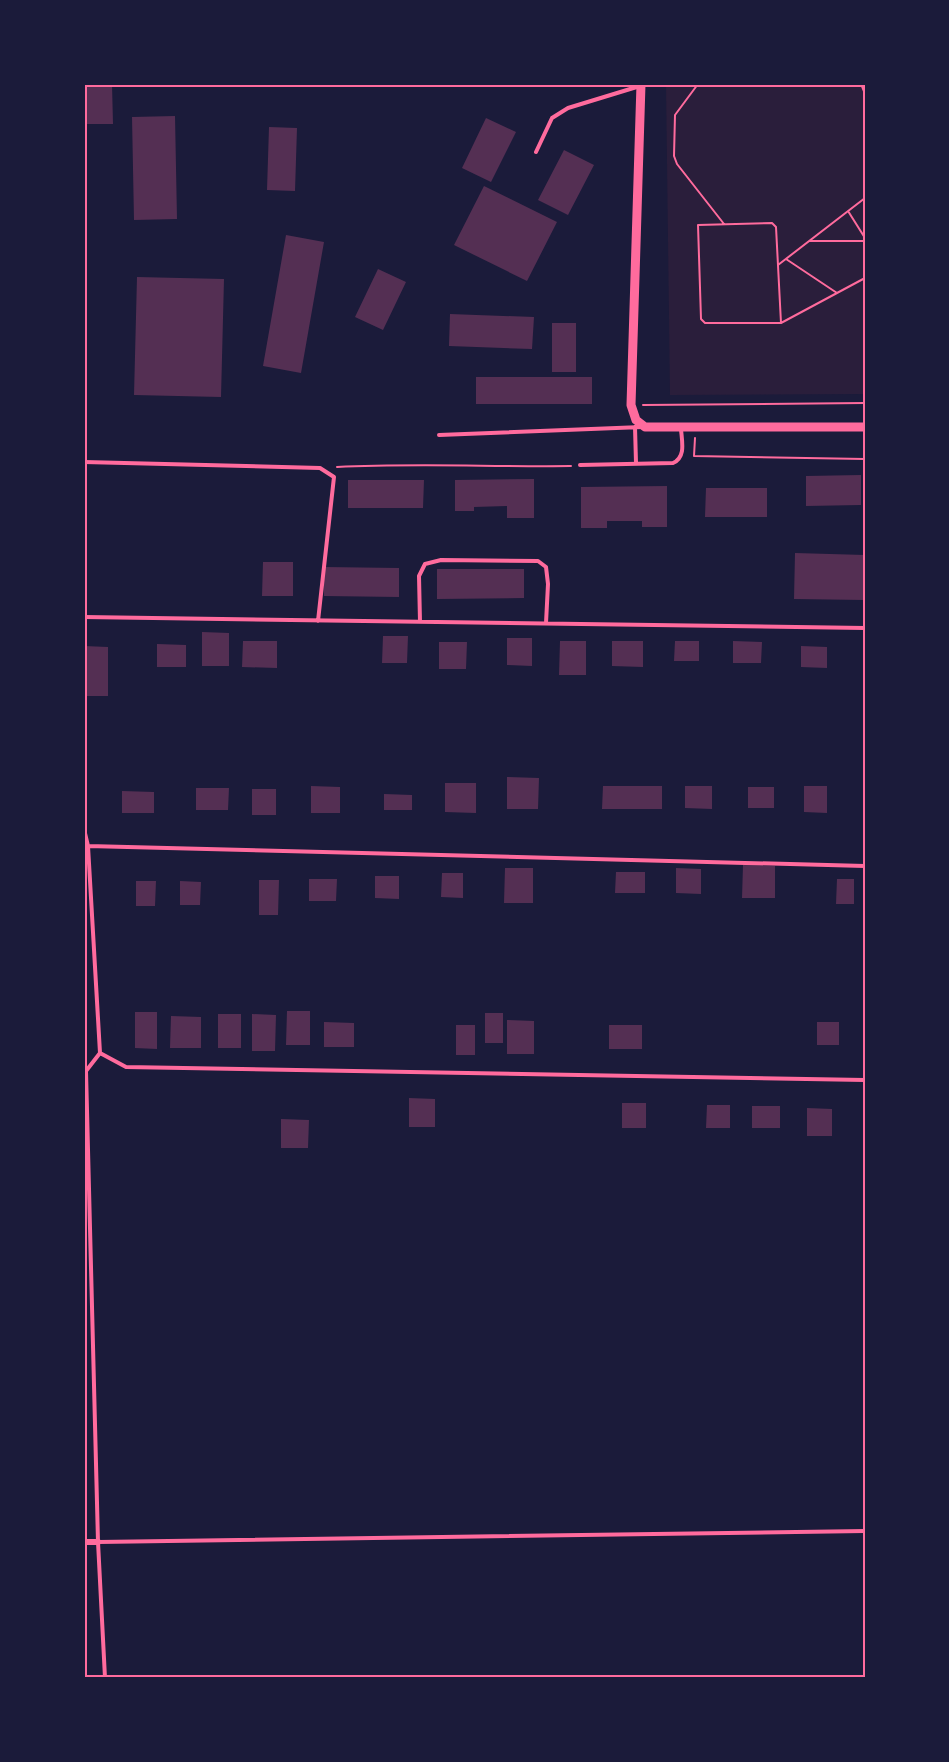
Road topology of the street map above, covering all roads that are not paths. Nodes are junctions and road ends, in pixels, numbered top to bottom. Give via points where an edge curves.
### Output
1 (641, 85) edge
2 (536, 152) dead end
3 (640, 427) junction
4 (865, 427) edge
5 (681, 428) junction
6 (439, 435) dead end
7 (84, 462) edge
8 (636, 463) junction
9 (580, 465) road end
10 (84, 617) edge
11 (318, 621) junction
12 (420, 622) junction
13 (546, 624) junction
14 (865, 628) edge
15 (84, 829) edge
16 (88, 846) junction
17 (865, 866) edge
18 (99, 1053) junction
19 (865, 1080) edge
20 (865, 1531) edge
21 (84, 1542) edge
22 (98, 1542) junction
23 (105, 1678) edge

1 - 2 lane via 568,108 552,118
1 - 3 street via 631,405
3 - 5 street
3 - 6 lane
3 - 8 lane
4 - 5 street
5 - 8 lane via 679,460
7 - 11 lane via 320,468 334,477
8 - 9 lane
10 - 11 lane
11 - 12 lane
12 - 13 lane
12 - 13 lane via 419,576 425,564 441,560 538,561 546,567
13 - 14 lane
15 - 16 lane
16 - 17 lane
16 - 18 lane
18 - 19 lane via 126,1067
18 - 22 lane via 86,1071
20 - 22 lane
21 - 22 street
22 - 23 lane

